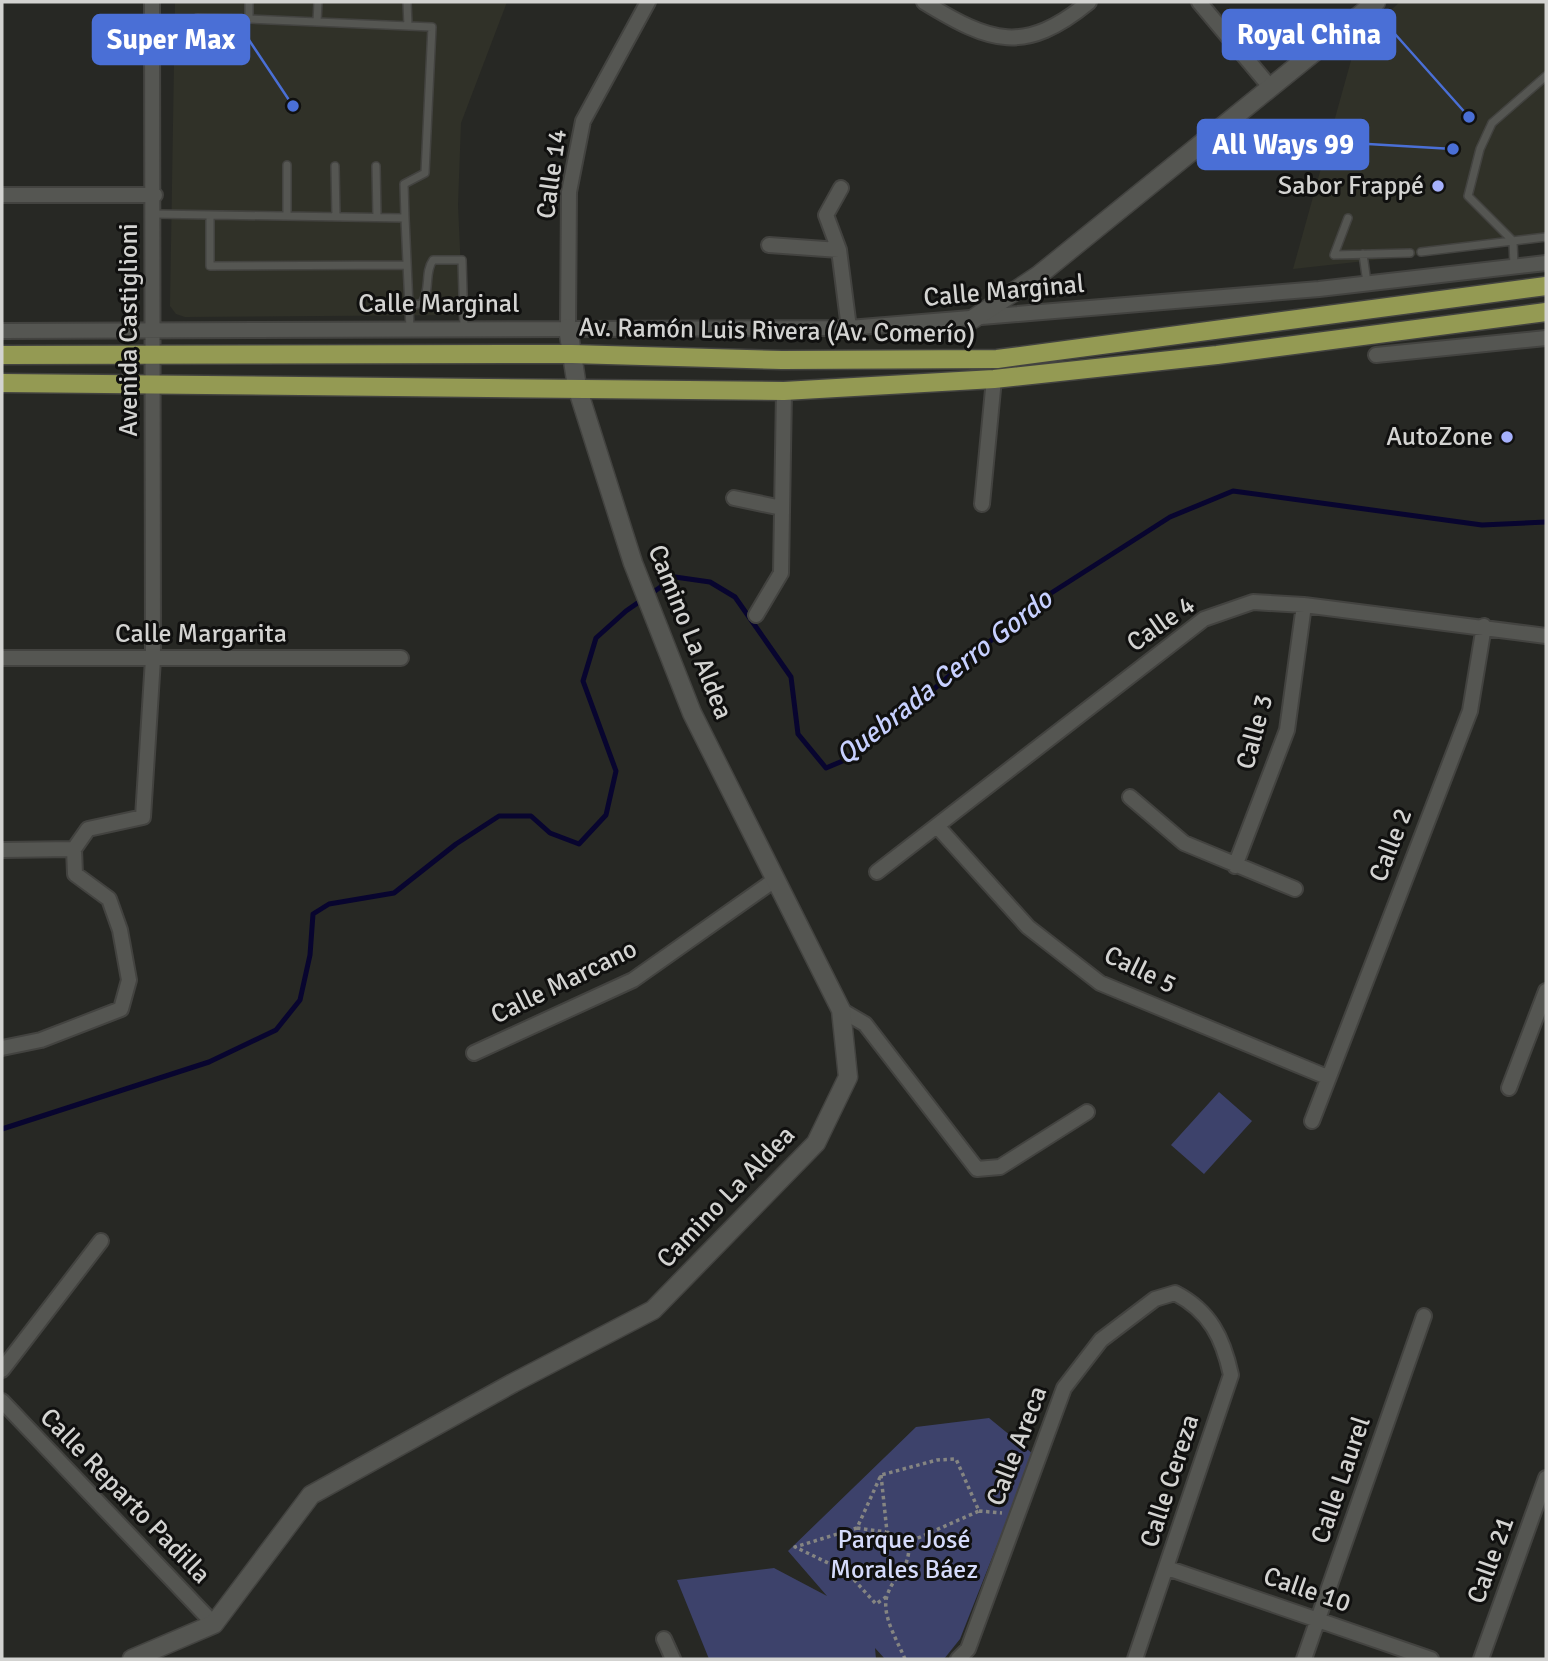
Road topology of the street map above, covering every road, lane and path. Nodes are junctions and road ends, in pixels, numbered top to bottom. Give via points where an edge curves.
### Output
1 (152, 2) edge
2 (249, 2) edge
3 (318, 2) edge
4 (407, 2) edge
5 (648, 2) edge
6 (924, 2) edge
7 (1089, 2) edge
8 (1199, 2) edge
9 (1376, 2) edge
10 (197, 18) dead end
11 (250, 19) junction
12 (317, 22) junction
13 (408, 26) junction
14 (1546, 76) edge
15 (1271, 88) junction
16 (287, 165) dead end
17 (335, 166) dead end
18 (376, 166) dead end
19 (841, 188) dead end
20 (2, 195) edge
21 (155, 195) junction
22 (154, 214) junction
23 (210, 215) junction
24 (287, 216) junction
25 (336, 217) junction
26 (377, 217) junction
27 (405, 218) junction
28 (1348, 218) dead end
29 (1546, 237) edge
30 (1513, 242) junction
31 (769, 245) dead end
32 (839, 250) junction
33 (1421, 252) dead end
34 (1410, 253) dead end
35 (1363, 254) junction
36 (1546, 263) edge
37 (407, 265) junction
38 (1514, 267) junction
39 (1367, 283) junction
40 (1546, 286) edge
41 (409, 307) junction
42 (1546, 312) edge
43 (973, 319) junction
44 (410, 328) junction
45 (464, 328) junction
46 (568, 328) junction
47 (849, 328) junction
48 (2, 331) edge
49 (152, 331) junction
50 (1546, 338) edge
51 (572, 354) junction
52 (2, 355) edge
53 (153, 355) junction
54 (1376, 355) dead end
55 (994, 379) junction
56 (2, 383) edge
57 (153, 385) junction
58 (577, 387) junction
59 (784, 391) junction
60 (734, 498) dead end
61 (982, 504) dead end
62 (782, 508) junction
63 (1304, 605) junction
64 (756, 615) dead end
65 (1484, 626) junction
66 (1546, 636) edge
67 (2, 658) edge
68 (153, 659) junction
69 (401, 659) dead end
70 (1130, 797) dead end
71 (937, 825) junction
72 (74, 849) junction
73 (2, 850) edge
74 (1235, 866) junction
75 (877, 872) dead end
76 (776, 880) junction
77 (1295, 889) dead end
78 (1546, 991) edge
79 (841, 1010) junction
80 (2, 1048) edge
81 (474, 1053) dead end
82 (1327, 1077) junction
83 (1509, 1088) dead end
84 (1087, 1112) dead end
85 (1312, 1121) dead end
86 (101, 1241) dead end
87 (1424, 1316) dead end
88 (1207, 1321) joint
89 (2, 1370) edge
90 (2, 1401) edge
91 (881, 1475) junction
92 (1546, 1478) edge
93 (979, 1511) junction
94 (1018, 1514) junction
95 (857, 1528) junction
96 (887, 1532) junction
97 (909, 1542) junction
98 (1167, 1568) junction
99 (886, 1597) junction
100 (1319, 1620) junction
101 (214, 1624) junction
102 (664, 1639) dead end
103 (132, 1659) edge
104 (673, 1659) edge
105 (905, 1659) edge
106 (958, 1659) edge
107 (1135, 1659) edge
108 (1304, 1659) edge
109 (1431, 1659) edge
110 (1481, 1659) edge

1 - 21 street, Avenida Castiglioni
2 - 11 lane
3 - 12 lane
4 - 13 lane
5 - 46 street, Calle 14 via 583,121 569,192
6 - 7 street via 967,28 1012,40 1062,24
8 - 15 street
9 - 15 street
10 - 11 lane
11 - 12 lane
12 - 13 lane
13 - 27 lane via 432,27 425,173 404,184
14 - 30 lane via 1492,122 1470,183 1468,196
15 - 43 street via 1038,275
16 - 24 lane
17 - 25 lane
18 - 26 lane
19 - 32 street via 827,215
20 - 21 street
21 - 22 street, Avenida Castiglioni
22 - 23 lane
22 - 49 street, Avenida Castiglioni
23 - 24 lane
23 - 37 lane via 210,265
24 - 25 lane
25 - 26 lane
26 - 27 lane
27 - 37 lane
28 - 35 lane via 1334,255
29 - 30 lane
30 - 33 lane
30 - 38 lane
31 - 32 street
32 - 47 street
34 - 35 lane
35 - 39 lane
36 - 38 street, Calle Marginal
37 - 41 lane
38 - 39 street, Calle Marginal
39 - 43 street, Calle Marginal
40 - 51 main road, Av. Ramón Luis Rivera (Av. Comerío) via 997,359 782,360
41 - 44 lane
41 - 45 lane via 422,303 429,292 428,267 433,260 462,260
42 - 55 main road, Av. Ramón Luis Rivera (Av. Comerío)
43 - 47 street, Calle Marginal
44 - 45 street, Calle Marginal
44 - 49 street, Calle Marginal
45 - 46 street, Calle Marginal
46 - 47 street, Calle Marginal
46 - 51 street, Camino La Aldea
48 - 49 street, Calle Marginal
49 - 53 street, Avenida Castiglioni
50 - 54 street
51 - 53 main road, Av. Ramón Luis Rivera (Av. Comerío)
51 - 58 street, Camino La Aldea
52 - 53 main road, Av. Ramón Luis Rivera (Av. Comerío)
53 - 57 street, Avenida Castiglioni
55 - 59 main road, Av. Ramón Luis Rivera (Av. Comerío)
55 - 61 street
56 - 57 main road, Av. Ramón Luis Rivera (Av. Comerío)
57 - 58 main road, Av. Ramón Luis Rivera (Av. Comerío)
57 - 68 street, Avenida Castiglioni
58 - 59 main road, Av. Ramón Luis Rivera (Av. Comerío)
58 - 76 street, Camino La Aldea via 633,564 692,712
59 - 62 street
60 - 62 street
62 - 64 street via 781,573
63 - 65 street, Calle 4
63 - 71 street, Calle 4 via 1253,602 1204,619
63 - 74 street, Calle 3 via 1287,730
65 - 66 street, Calle 4
65 - 82 street, Calle 2 via 1470,710
67 - 68 street, Calle Margarita
68 - 69 street, Calle Margarita
68 - 72 street, Avenida Castiglioni via 144,817 88,829
70 - 74 street via 1184,843
71 - 75 street, Calle 4
71 - 82 street, Calle 5 via 1028,927 1100,983
72 - 73 street
72 - 80 street via 75,874 109,899 120,930 129,980 121,1009 41,1040
74 - 77 street
76 - 79 street, Camino La Aldea
76 - 81 street, Calle Marcano via 633,980
78 - 83 street
79 - 84 street via 865,1024 977,1170 1000,1167
79 - 101 street, Camino La Aldea via 848,1077 816,1143 653,1310 311,1495
82 - 85 street, Calle 2
86 - 89 street
87 - 100 street, Calle Laurel
88 - 94 street, Calle Areca via 1192,1303 1175,1293 1155,1299 1101,1340 1064,1388
88 - 98 street, Calle Cereza via 1224,1342 1231,1375
90 - 101 street, Calle Reparto Padilla
91 - 93 path via 956,1459
91 - 95 path
91 - 96 path
92 - 110 street, Calle 21
93 - 94 path
93 - 97 path
94 - 106 street, Calle Areca via 968,1649
95 - 96 path
95 - 99 path via 795,1547 847,1572 876,1604
96 - 97 path
97 - 99 path via 909,1559
98 - 100 street, Calle 10
98 - 107 street, Calle Cereza
99 - 105 path via 888,1617
100 - 108 street, Calle Laurel
100 - 109 street, Calle 10
101 - 103 street, Camino La Aldea
102 - 104 street

